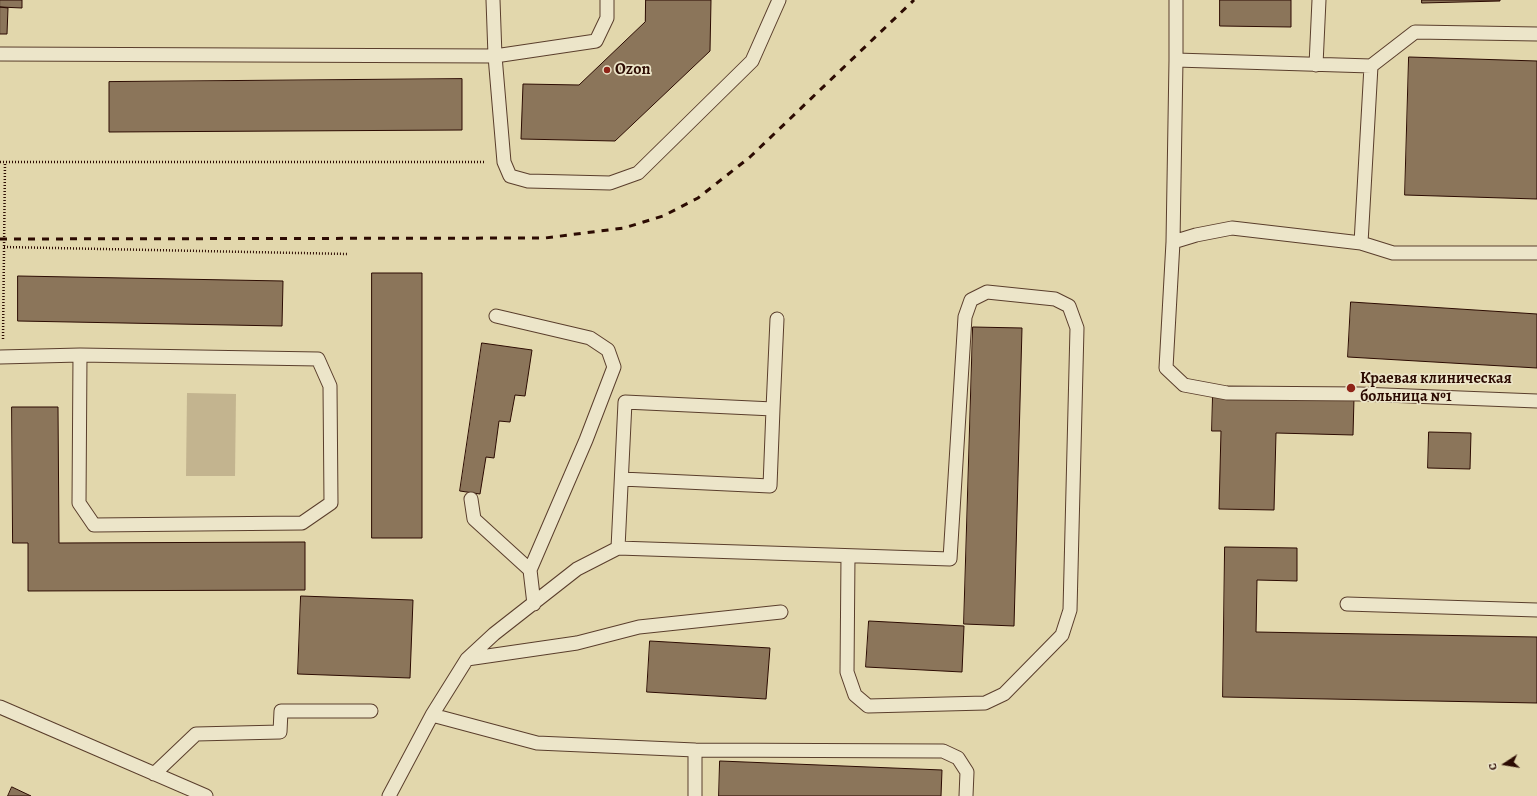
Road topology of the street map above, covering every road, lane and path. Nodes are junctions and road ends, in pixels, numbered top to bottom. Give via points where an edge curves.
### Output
1 (493, 0) edge
2 (607, 0) edge
3 (779, 0) edge
4 (1176, 0) edge
5 (1319, 0) edge
6 (1537, 34) edge
7 (0, 54) edge
8 (495, 56) junction
9 (1176, 60) junction
10 (1316, 65) junction
11 (1371, 66) junction
12 (0, 162) edge
13 (5, 162) junction
14 (504, 162) junction
15 (1172, 242) junction
16 (1361, 243) junction
17 (4, 247) junction
18 (1537, 253) edge
19 (348, 254) dead end
20 (496, 316) dead end
21 (777, 319) dead end
22 (80, 355) junction
23 (1, 357) edge
24 (1537, 401) edge
25 (773, 409) junction
26 (622, 479) junction
27 (471, 499) dead end
28 (618, 548) junction
29 (848, 556) junction
30 (530, 570) junction
31 (534, 604) junction
32 (1347, 604) dead end
33 (1537, 610) edge
34 (781, 612) dead end
35 (467, 659) junction
36 (0, 707) edge
37 (371, 711) dead end
38 (432, 715) junction
39 (695, 750) junction
40 (154, 774) junction
41 (206, 796) edge
42 (389, 796) edge
43 (694, 796) edge
44 (966, 796) edge

1 - 8 lane
2 - 8 lane via 607,18 596,41
3 - 14 lane via 752,61 638,173 610,183 528,181 510,176
4 - 9 lane
5 - 10 lane
6 - 11 lane via 1415,32
7 - 8 lane
8 - 14 lane
9 - 10 lane
9 - 15 lane
10 - 11 lane
11 - 16 lane
12 - 13 path
13 - 14 path
13 - 17 path
15 - 16 lane via 1232,228
15 - 24 lane via 1166,368 1184,385 1227,393 1360,394
16 - 18 lane via 1392,253
17 - 19 path
17 - 23 path
20 - 30 lane via 590,338 608,350 614,367 586,440
21 - 25 lane
22 - 22 lane via 318,358 330,386 331,503 302,523 94,524 79,503
22 - 23 lane
25 - 26 lane via 625,402
25 - 26 lane via 770,486
26 - 28 lane
27 - 30 lane via 474,519
28 - 29 lane
28 - 31 lane via 577,569
29 - 29 lane via 847,672 855,695 868,706 985,703 1004,694 1062,635 1070,610 1077,328 1069,306 1055,299 987,292 971,300 965,317 950,559
30 - 31 lane
31 - 35 lane via 494,634
32 - 33 lane
34 - 35 lane via 639,627 577,643
35 - 38 lane
36 - 40 lane
37 - 40 lane via 281,711 280,732 196,734
38 - 39 lane via 536,743
38 - 42 lane
39 - 43 lane
39 - 44 lane via 943,751 958,758 967,772
40 - 41 lane

